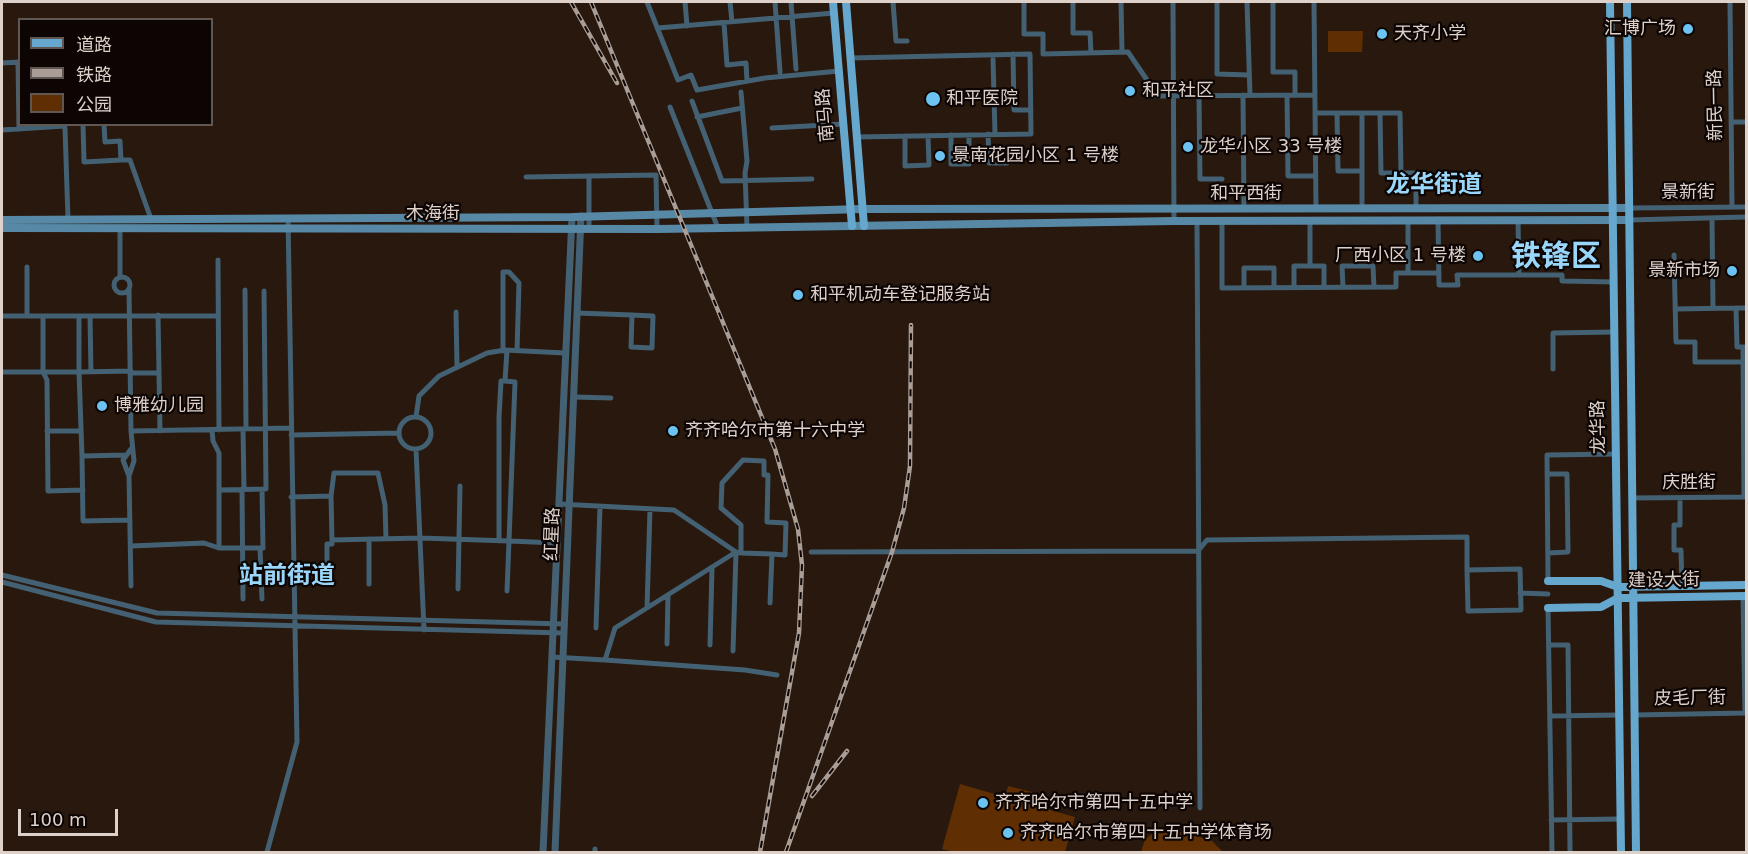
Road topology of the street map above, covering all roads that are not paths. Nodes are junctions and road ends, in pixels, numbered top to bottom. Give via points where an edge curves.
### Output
1 (647, 2) edge
2 (685, 2) edge
3 (730, 2) edge
4 (775, 2) edge
5 (791, 2) edge
6 (833, 2) edge
7 (846, 2) edge
8 (893, 2) edge
9 (1024, 2) edge
10 (1072, 2) edge
11 (1121, 2) edge
12 (1173, 2) edge
13 (1217, 2) edge
14 (1247, 2) edge
15 (1273, 2) edge
16 (1314, 2) edge
17 (1610, 2) edge
18 (1627, 2) edge
19 (1730, 2) edge
20 (834, 13) junction
21 (792, 17) junction
22 (776, 18) junction
23 (732, 22) junction
24 (724, 23) junction
25 (687, 26) junction
26 (658, 28) junction
27 (907, 41) dead end
28 (1122, 52) junction
29 (1090, 53) junction
30 (1013, 54) junction
31 (850, 58) junction
32 (993, 59) dead end
33 (18, 62) edge
34 (2, 63) edge
35 (796, 69) dead end
36 (839, 71) junction
37 (780, 72) dead end
38 (1249, 75) junction
39 (747, 81) junction
40 (741, 93) dead end
41 (1247, 95) junction
42 (1287, 95) junction
43 (1294, 95) junction
44 (1315, 95) junction
45 (1174, 96) junction
46 (1199, 96) junction
47 (692, 101) dead end
48 (670, 107) dead end
49 (742, 108) junction
50 (1031, 110) junction
51 (1315, 113) junction
52 (1337, 113) junction
53 (1362, 113) junction
54 (1380, 113) junction
55 (697, 117) junction
56 (1731, 122) junction
57 (1746, 122) edge
58 (843, 124) junction
59 (65, 126) edge
60 (83, 126) edge
61 (104, 126) edge
62 (772, 128) dead end
63 (19, 129) joint
64 (2, 130) edge
65 (991, 134) junction
66 (951, 135) junction
67 (969, 135) junction
68 (905, 136) junction
69 (928, 136) junction
70 (857, 137) junction
71 (121, 160) junction
72 (1007, 163) dead end
73 (1362, 171) junction
74 (1401, 173) junction
75 (590, 176) junction
76 (1315, 176) junction
77 (526, 177) dead end
78 (1222, 178) dead end
79 (812, 179) dead end
80 (745, 180) junction
81 (1732, 207) junction
82 (1746, 207) edge
83 (1362, 208) junction
84 (1416, 208) junction
85 (1613, 208) junction
86 (1629, 208) junction
87 (863, 209) junction
88 (1174, 209) junction
89 (1244, 209) junction
90 (1316, 209) junction
91 (850, 210) junction
92 (746, 212) junction
93 (711, 213) junction
94 (657, 214) junction
95 (585, 216) junction
96 (572, 217) junction
97 (1746, 217) edge
98 (288, 218) junction
99 (1712, 218) junction
100 (68, 219) junction
101 (151, 219) junction
102 (1438, 219) junction
103 (2, 220) edge
104 (1174, 220) junction
105 (1197, 220) junction
106 (1222, 220) junction
107 (1310, 220) junction
108 (1408, 220) junction
109 (1518, 220) junction
110 (1613, 220) junction
111 (1629, 220) junction
112 (852, 226) junction
113 (864, 226) junction
114 (747, 227) junction
115 (2, 228) edge
116 (289, 228) junction
117 (718, 228) junction
118 (120, 229) junction
119 (571, 229) junction
120 (585, 229) junction
121 (657, 229) junction
122 (1674, 255) dead end
123 (218, 260) dead end
124 (1310, 266) junction
125 (27, 267) dead end
126 (1408, 273) junction
127 (1439, 273) junction
128 (1519, 274) junction
129 (120, 277) junction
130 (1614, 282) junction
131 (1294, 287) junction
132 (1324, 287) junction
133 (1343, 287) junction
134 (1374, 287) junction
135 (1244, 288) junction
136 (1274, 288) junction
137 (129, 289) junction
138 (245, 290) dead end
139 (264, 291) dead end
140 (1736, 308) junction
141 (1746, 308) edge
142 (1675, 309) junction
143 (1713, 309) junction
144 (456, 312) dead end
145 (577, 313) junction
146 (130, 315) junction
147 (158, 315) junction
148 (632, 315) junction
149 (2, 316) edge
150 (27, 316) junction
151 (43, 316) junction
152 (80, 316) junction
153 (90, 316) junction
154 (219, 316) junction
155 (1614, 332) junction
156 (1745, 347) edge
157 (505, 350) junction
158 (517, 351) junction
159 (565, 353) junction
160 (1743, 362) junction
161 (457, 366) junction
162 (1553, 369) dead end
163 (2, 372) edge
164 (43, 372) junction
165 (79, 372) junction
166 (91, 372) junction
167 (131, 372) junction
168 (159, 373) junction
169 (505, 381) junction
170 (574, 397) junction
171 (611, 398) dead end
172 (416, 417) junction
173 (499, 417) junction
174 (514, 418) junction
175 (244, 429) junction
176 (266, 429) junction
177 (212, 430) junction
178 (219, 430) junction
179 (47, 431) junction
180 (81, 431) junction
181 (131, 431) junction
182 (159, 431) junction
183 (291, 432) junction
184 (399, 433) junction
185 (131, 449) junction
186 (416, 449) junction
187 (1616, 454) junction
188 (126, 455) junction
189 (82, 456) junction
190 (1547, 474) junction
191 (129, 476) junction
192 (460, 486) dead end
193 (500, 486) junction
194 (243, 489) junction
195 (262, 489) junction
196 (83, 490) junction
197 (219, 490) junction
198 (511, 492) junction
199 (331, 496) junction
200 (291, 497) junction
201 (1745, 497) edge
202 (1632, 498) junction
203 (1680, 498) junction
204 (559, 504) junction
205 (569, 504) junction
206 (600, 506) junction
207 (650, 509) junction
208 (130, 520) junction
209 (421, 538) junction
210 (369, 539) junction
211 (386, 539) junction
212 (332, 540) junction
213 (459, 540) junction
214 (499, 541) junction
215 (509, 541) junction
216 (557, 543) junction
217 (131, 546) junction
218 (219, 548) junction
219 (243, 548) junction
220 (260, 548) junction
221 (1198, 551) junction
222 (811, 552) dead end
223 (738, 553) junction
224 (1548, 553) junction
225 (772, 554) junction
226 (712, 568) junction
227 (1467, 570) junction
228 (2, 574) edge
229 (1548, 581) joint
230 (2, 582) edge
231 (327, 584) dead end
232 (369, 584) dead end
233 (1746, 585) edge
234 (131, 586) dead end
235 (1682, 586) junction
236 (1618, 587) junction
237 (1633, 587) junction
238 (458, 589) dead end
239 (507, 591) dead end
240 (1521, 594) junction
241 (1548, 594) dead end
242 (668, 595) junction
243 (1744, 596) edge
244 (1618, 598) junction
245 (1633, 598) junction
246 (243, 599) dead end
247 (262, 599) dead end
248 (770, 603) dead end
249 (647, 608) junction
250 (1548, 608) joint
251 (293, 618) junction
252 (423, 621) junction
253 (554, 623) junction
254 (564, 624) junction
255 (293, 627) junction
256 (596, 628) dead end
257 (424, 630) junction
258 (553, 633) junction
259 (564, 633) junction
260 (667, 644) dead end
261 (710, 645) dead end
262 (1549, 645) junction
263 (732, 651) dead end
264 (552, 657) junction
265 (562, 658) junction
266 (605, 660) junction
267 (777, 675) dead end
268 (1746, 713) edge
269 (1569, 715) junction
270 (1619, 715) junction
271 (1634, 715) junction
272 (1550, 716) junction
273 (1200, 808) dead end
274 (1620, 819) junction
275 (1551, 820) junction
276 (1570, 820) junction
277 (267, 852) edge
278 (543, 852) edge
279 (555, 852) edge
280 (1551, 852) edge
281 (1570, 852) edge
282 (1621, 852) edge
283 (1636, 852) edge

1 - 26 street
2 - 25 street
3 - 23 street
4 - 22 street
5 - 21 street
6 - 20 main road, 南马路
7 - 31 main road, 南马路
8 - 27 street via 896,41
9 - 29 street via 1024,34 1043,34 1043,54
10 - 29 street via 1073,33 1090,33
11 - 28 street
12 - 45 street
13 - 38 street via 1217,74
14 - 38 street
15 - 43 street via 1273,72 1295,72
16 - 44 street
17 - 85 main road, 龙华路
18 - 86 main road, 龙华路
19 - 56 street, 新民一路
20 - 21 street
20 - 36 main road, 南马路
21 - 22 street
21 - 35 street
22 - 23 street
22 - 37 street
23 - 24 street
24 - 25 street
24 - 39 street via 727,65 746,63
25 - 26 street
26 - 39 street via 678,80 691,75 697,90
28 - 29 street
28 - 45 street via 1128,52 1154,96
30 - 31 street
30 - 50 street via 1030,54
30 - 50 street via 1014,110
31 - 70 main road, 南马路
32 - 65 street
33 - 34 street
36 - 39 street
36 - 58 main road, 南马路
38 - 41 street
40 - 49 street
41 - 42 street
41 - 46 street
41 - 89 street
42 - 43 street
42 - 76 street via 1288,176
43 - 44 street
44 - 51 street
45 - 46 street
45 - 88 street
46 - 78 street via 1200,179
47 - 55 street
48 - 93 street
49 - 55 street
49 - 80 street
50 - 65 street via 1031,134
51 - 52 street
51 - 76 street
52 - 53 street
52 - 73 street via 1338,171
53 - 54 street
53 - 73 street
54 - 74 street via 1400,113
54 - 74 street via 1381,173
55 - 80 street via 722,181
56 - 57 street
56 - 81 street, 新民一路
58 - 62 street
58 - 91 main road, 南马路
59 - 63 street
59 - 100 street
60 - 71 street via 84,162
61 - 71 street via 105,142 120,141
63 - 64 street
65 - 67 street
65 - 72 street via 989,163
66 - 67 street
66 - 67 street via 951,164 969,164
66 - 69 street
68 - 69 street
68 - 69 street via 905,166 929,165
68 - 70 street
70 - 87 main road, 南马路
71 - 101 street via 130,160
73 - 83 street
74 - 84 street via 1416,173
75 - 77 street
75 - 94 street via 656,175
75 - 95 street
76 - 90 street
79 - 80 street
80 - 92 street
81 - 82 street, 景新街
81 - 86 street, 景新街
83 - 84 main road, 和平西街
83 - 90 main road, 和平西街
84 - 85 main road, 和平西街
85 - 86 main road, 和平西街
85 - 110 main road, 龙华路
86 - 111 main road, 龙华路
87 - 88 main road, 和平西街
87 - 91 main road, 木海街
87 - 113 main road, 南马路
88 - 89 main road, 和平西街
88 - 104 street
89 - 90 main road, 和平西街
91 - 92 main road, 木海街
91 - 112 main road, 南马路
92 - 93 main road, 木海街
92 - 114 street
93 - 94 main road, 木海街
93 - 117 street
94 - 95 main road, 木海街
94 - 121 street
95 - 96 main road, 木海街
95 - 120 street, 红星路
96 - 98 main road, 木海街
96 - 119 street, 红星路
97 - 99 street, 景新街
98 - 101 main road, 木海街
98 - 116 street
99 - 111 street, 景新街
99 - 143 street
100 - 101 main road, 木海街
100 - 103 main road, 木海街
102 - 108 main road, 和平西街
102 - 109 main road, 和平西街
102 - 127 street
104 - 105 main road, 和平西街
104 - 113 main road, 和平西街
105 - 106 main road, 和平西街
105 - 221 street
106 - 107 main road, 和平西街
106 - 135 street via 1222,288
107 - 108 main road, 和平西街
107 - 124 street
108 - 126 street
109 - 110 main road, 和平西街
109 - 128 street
110 - 111 main road, 和平西街
110 - 130 main road, 龙华路
111 - 202 main road, 龙华路
112 - 113 main road, 木海街
112 - 114 main road, 木海街
114 - 117 main road, 木海街
115 - 118 main road, 木海街
116 - 118 main road, 木海街
116 - 119 main road, 木海街
116 - 183 street
117 - 121 main road, 木海街
118 - 129 street
119 - 120 main road, 木海街
119 - 159 street, 红星路
120 - 121 main road, 木海街
120 - 145 street, 红星路
122 - 142 street
123 - 154 street
124 - 131 street via 1294,266
124 - 132 street via 1324,266
125 - 150 street
126 - 127 street
126 - 134 street via 1396,273 1396,287
127 - 128 street via 1439,285 1458,285 1458,275
128 - 130 street via 1562,275 1562,281
129 - 137 street via 129,281
129 - 137 street via 114,283 116,290 123,293
130 - 155 main road, 龙华路
131 - 132 street
131 - 136 street
132 - 133 street
133 - 134 street
133 - 134 street via 1342,266 1374,266
135 - 136 street
135 - 136 street via 1244,268 1274,268
137 - 146 street
138 - 175 street
139 - 176 street
140 - 141 street
140 - 143 street
140 - 156 street via 1737,347
142 - 143 street
142 - 160 street via 1676,342 1695,342 1695,362
144 - 161 street
145 - 148 street
145 - 170 street, 红星路
146 - 147 street
146 - 153 street
146 - 167 street
147 - 154 street
147 - 168 street
148 - 148 street via 654,316 652,348 631,347
149 - 150 street
150 - 151 street
151 - 152 street
151 - 164 street
152 - 153 street
152 - 165 street
153 - 166 street
154 - 178 street
155 - 162 street via 1552,333
155 - 187 main road, 龙华路
156 - 160 street
157 - 158 street
157 - 158 street via 503,272 509,272 519,283
157 - 161 street
157 - 169 street
158 - 159 street
159 - 204 street, 红星路
160 - 201 street
161 - 172 street via 439,376 419,396
163 - 164 street
164 - 165 street
164 - 179 street via 47,380
165 - 166 street
165 - 180 street
166 - 167 street
167 - 168 street
167 - 181 street
168 - 182 street
169 - 173 street via 501,381
169 - 174 street via 515,382
170 - 171 street
170 - 205 street, 红星路
172 - 184 street via 404,421
172 - 186 street via 429,423 431,434 428,444
173 - 174 street
173 - 193 street
174 - 198 street
175 - 176 street
175 - 178 street
175 - 194 street
176 - 183 street
176 - 195 street via 266,489
177 - 178 street
177 - 182 street
177 - 197 street via 219,453
179 - 180 street
179 - 196 street via 48,491
180 - 189 street
181 - 182 street
181 - 185 street
183 - 184 street
183 - 200 street
184 - 186 street via 405,445
185 - 188 street
185 - 191 street via 134,467
186 - 209 street
187 - 190 street via 1547,455
187 - 236 main road, 龙华路
188 - 189 street
188 - 191 street via 124,466
189 - 196 street
190 - 224 street
190 - 224 street via 1567,474 1568,552
191 - 208 street
192 - 213 street
193 - 198 street
193 - 214 street
194 - 195 street
194 - 197 street
194 - 219 street
195 - 220 street
196 - 208 street via 83,521
197 - 218 street
198 - 215 street
199 - 200 street
199 - 211 street via 334,473 378,473 385,505
199 - 212 street
200 - 251 street
201 - 203 street, 庆胜街
202 - 203 street, 庆胜街
202 - 237 main road, 龙华路
203 - 235 street via 1680,525 1674,525 1674,550 1681,550
204 - 205 street
204 - 216 street, 红星路
205 - 206 street
205 - 254 street, 红星路
206 - 207 street
206 - 256 street
207 - 223 street via 674,510
207 - 249 street
208 - 217 street
209 - 211 street
209 - 213 street
209 - 252 street
210 - 211 street
210 - 212 street
210 - 232 street
212 - 231 street via 332,544 327,544
213 - 214 street
213 - 238 street
214 - 215 street
215 - 216 street
215 - 239 street
216 - 253 street, 红星路
217 - 218 street via 204,543
217 - 234 street
218 - 219 street
219 - 220 street
219 - 246 street
220 - 247 street
221 - 222 street
221 - 227 street via 1207,540 1467,537
221 - 273 street
223 - 225 street
223 - 225 street via 741,525 721,508 722,483 743,460 764,461 764,475 768,475 767,522 786,523 785,555
223 - 226 street
223 - 263 street
224 - 229 street
225 - 248 street
226 - 242 street
226 - 261 street
227 - 240 street via 1520,569
227 - 240 street via 1468,611 1521,610
228 - 251 street via 157,613
229 - 236 main road, 建设大街 via 1601,581
230 - 255 street via 156,622
233 - 235 main road, 建设大街
235 - 237 main road, 建设大街
236 - 237 main road, 建设大街
236 - 244 main road, 龙华路
237 - 245 main road, 龙华路
240 - 241 street
242 - 249 street
242 - 260 street
243 - 245 main road, 建设大街
243 - 268 street
244 - 245 main road, 建设大街
244 - 250 main road, 建设大街 via 1601,607
244 - 270 main road, 龙华路
245 - 271 main road, 龙华路
249 - 266 street via 615,628
250 - 262 street
251 - 252 street
251 - 255 street
252 - 253 street
252 - 257 street
253 - 254 street
253 - 258 street, 红星路
254 - 259 street, 红星路
255 - 257 street
255 - 277 street via 297,742
257 - 258 street
258 - 259 street
258 - 264 street, 红星路
259 - 265 street, 红星路
262 - 269 street via 1568,645
262 - 272 street
264 - 265 street
264 - 278 street, 红星路
265 - 266 street
265 - 279 street, 红星路
266 - 267 street
268 - 271 street, 皮毛厂街
269 - 270 street
269 - 272 street
269 - 276 street
270 - 274 main road, 龙华路
271 - 283 main road, 龙华路
272 - 275 street
274 - 276 street
274 - 282 main road, 龙华路
275 - 276 street
275 - 280 street
276 - 281 street

